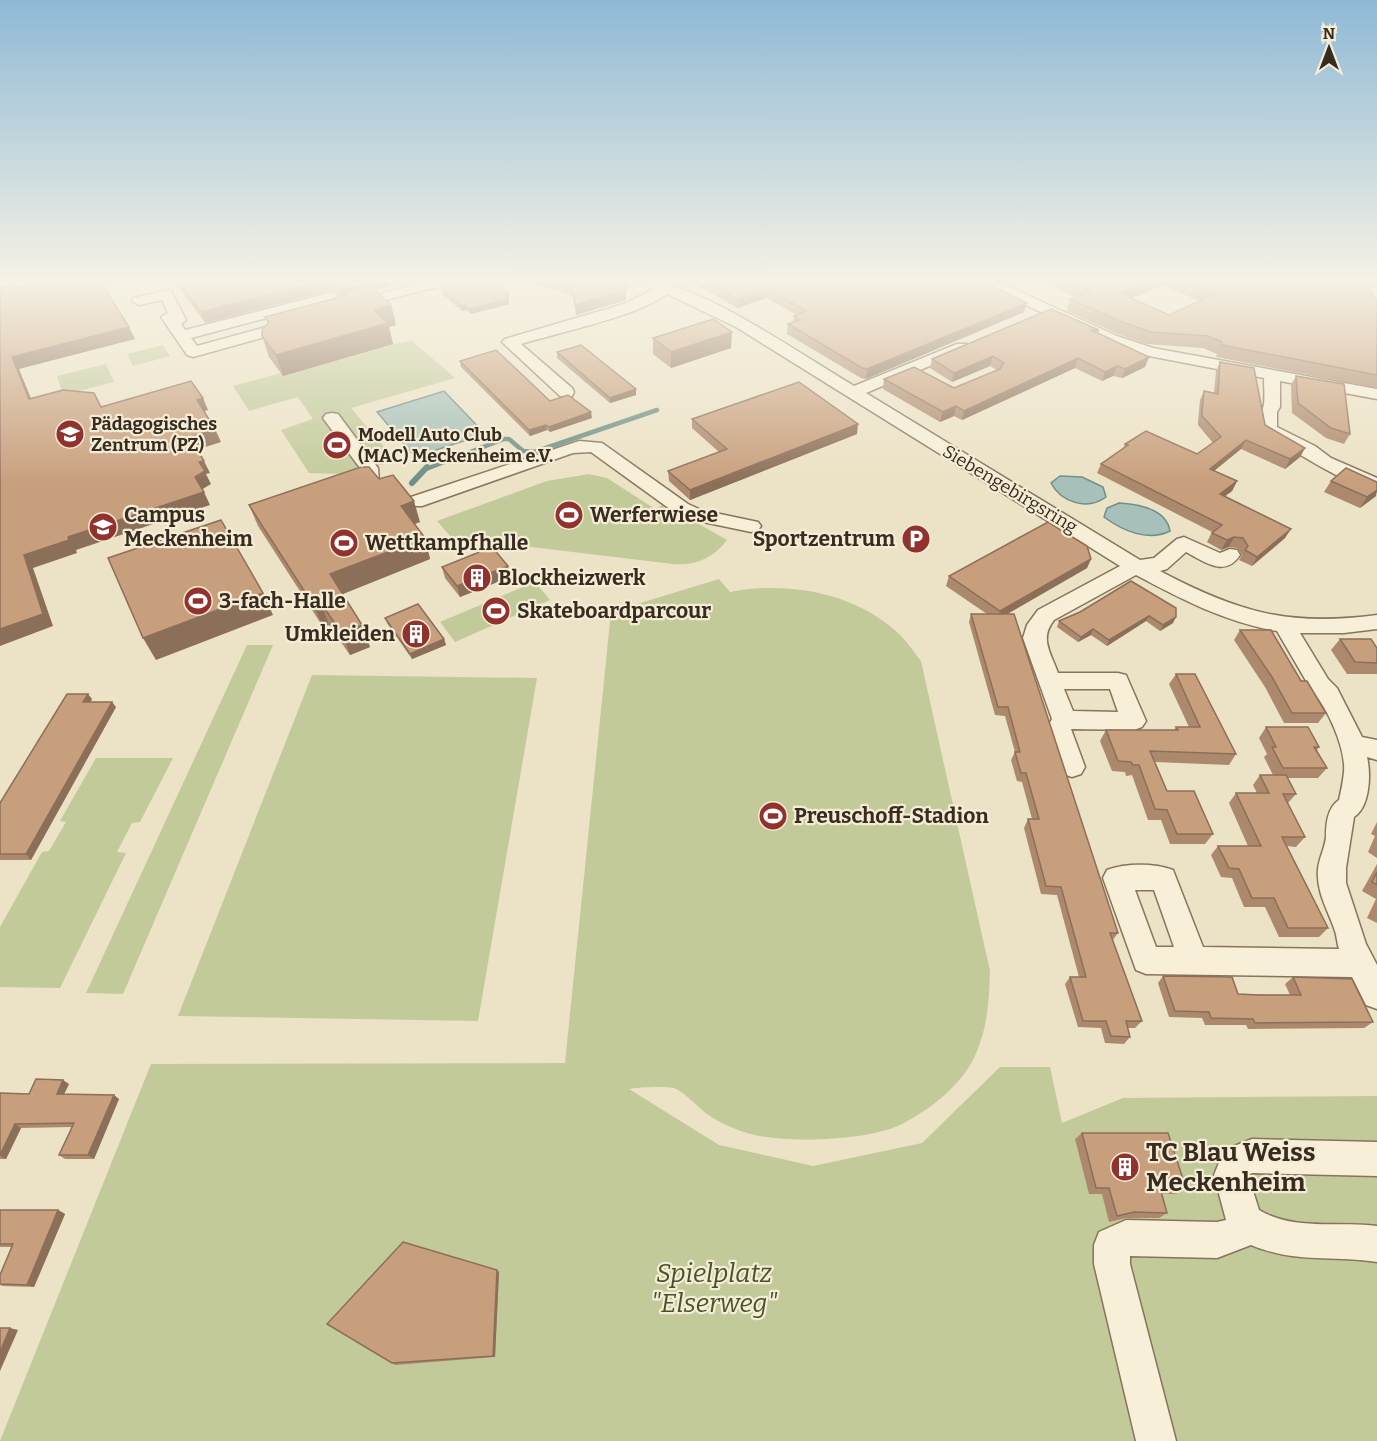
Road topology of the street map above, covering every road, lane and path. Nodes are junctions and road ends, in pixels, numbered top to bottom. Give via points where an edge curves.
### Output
1 (517, 348) edge
2 (779, 348) edge
3 (963, 348) edge
4 (1139, 348) edge
5 (1272, 376) junction
6 (566, 392) dead end
7 (853, 393) junction
8 (1377, 394) edge
9 (332, 418) dead end
10 (370, 482) edge
11 (1377, 485) edge
12 (416, 502) edge
13 (751, 526) dead end
14 (1230, 555) dead end
15 (1137, 567) junction
16 (1377, 622) edge
17 (1286, 623) junction
18 (1050, 681) junction
19 (1064, 720) junction
20 (1365, 748) edge
21 (1072, 767) dead end
22 (1194, 961) dead end
23 (1361, 963) junction
24 (1377, 995) edge
25 (1377, 1159) edge
26 (1245, 1222) junction
27 (1377, 1244) edge
28 (1156, 1441) edge

1 - 6 street
2 - 7 street, Siebengebirgsring
3 - 7 street via 921,372
4 - 5 street
5 - 8 street
5 - 11 street via 1268,429 1325,462
7 - 15 street, Siebengebirgsring
9 - 10 street via 369,468
12 - 13 street via 567,449 590,445 681,508 696,515
14 - 15 street via 1221,562 1184,543 1160,564
15 - 17 street, Siebengebirgsring via 1187,594 1243,616
15 - 18 street via 1046,615 1038,625 1034,638
16 - 17 street, Siebengebirgsring via 1356,626
17 - 20 street via 1315,676
18 - 19 street
18 - 19 street via 1118,681 1134,721
19 - 21 street via 1059,728
20 - 23 street via 1356,770 1351,806 1343,811 1338,829 1332,868 1336,901
22 - 23 street
23 - 24 street
25 - 26 street via 1252,1156 1236,1162 1231,1175
26 - 27 street via 1262,1234 1286,1241
26 - 28 street via 1237,1234 1217,1240 1172,1232 1126,1238 1112,1245 1112,1264

